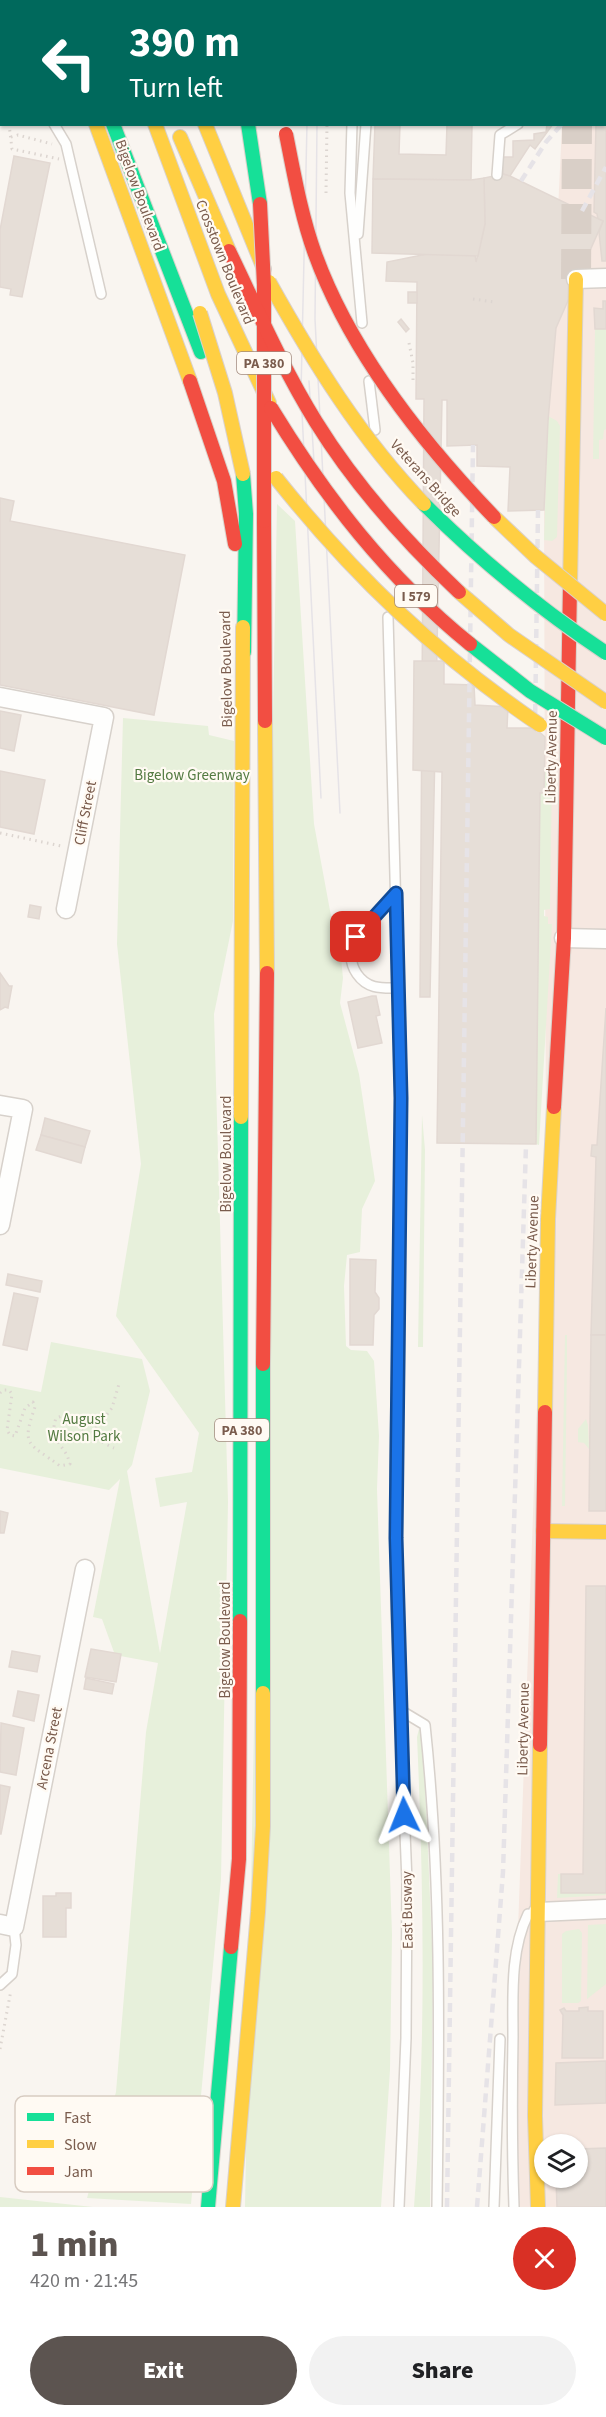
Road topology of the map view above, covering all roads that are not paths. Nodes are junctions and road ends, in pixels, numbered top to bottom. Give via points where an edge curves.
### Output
1 (55, 126) edge
2 (97, 126) edge
3 (114, 126) edge
4 (156, 126) edge
5 (175, 126) edge
6 (206, 126) edge
7 (248, 126) edge
8 (285, 126) edge
9 (352, 126) edge
10 (366, 126) edge
11 (515, 126) edge
12 (263, 134) dead end
13 (497, 175) dead end
14 (260, 204) junction
15 (356, 252) junction
16 (606, 278) edge
17 (576, 279) joint
18 (192, 291) dead end
19 (101, 294) dead end
20 (377, 465) dead end
21 (379, 489) dead end
22 (382, 525) dead end
23 (383, 548) dead end
24 (606, 614) edge
25 (244, 652) junction
26 (606, 653) edge
27 (0, 697) edge
28 (606, 702) edge
29 (606, 738) edge
30 (576, 745) dead end
31 (396, 893) junction
32 (66, 909) dead end
33 (564, 938) junction
34 (606, 939) edge
35 (399, 988) junction
36 (0, 1105) edge
37 (0, 1225) edge
38 (543, 1531) junction
39 (606, 1532) edge
40 (85, 1569) dead end
41 (400, 1710) junction
42 (538, 1893) junction
43 (606, 1909) edge
44 (538, 1912) junction
45 (7, 1925) edge
46 (0, 1985) edge
47 (500, 2039) dead end
48 (213, 2151) edge
49 (209, 2192) edge
50 (208, 2207) edge
51 (232, 2207) edge
52 (399, 2207) edge
53 (437, 2207) edge
54 (494, 2207) edge
55 (514, 2207) edge
56 (538, 2207) edge

1 - 19 lane via 66,144
2 - 25 main road, Bigelow Boulevard via 224,481 234,529
3 - 30 main road, bridge via 201,352 238,422 276,478 345,561 400,617 500,699
4 - 29 main road, Crosstown Boulevard / I 579, bridge via 218,294 271,408 336,507 395,576 443,621 523,687
5 - 28 main road, bridge via 286,370 356,480 443,580 557,672
6 - 26 main road, Veterans Bridge, bridge via 269,282 322,373 395,471 481,558 523,594
7 - 14 main road
8 - 24 main road, bridge via 297,190 315,254 343,315 384,384 435,453 478,502 572,589
9 - 15 lane via 350,193
10 - 15 lane
11 - 13 lane via 500,135
12 - 14 main road
14 - 51 main road, PA 380, bridge via 264,285 268,1062 263,1243 263,1826
15 - 20 lane
16 - 17 street
17 - 33 main road, Liberty Avenue
18 - 25 main road, bridge via 222,381 243,474
21 - 22 lane
23 - 31 lane, East Busway via 390,643
25 - 48 main road, Bigelow Boulevard / PA 380 via 239,1859
27 - 32 street, Cliff Street via 104,717
31 - 35 lane, East Busway
31 - 35 lane via 356,937 350,958 366,984
33 - 34 street
33 - 38 main road, Liberty Avenue via 548,1219
35 - 41 lane, East Busway via 401,1150 395,1480
36 - 37 street via 23,1110
38 - 39 main road
38 - 42 main road, Liberty Avenue
40 - 45 street, Arcena Street
41 - 52 lane, East Busway via 407,1959
41 - 53 lane via 425,1725 433,1798 439,1938
42 - 44 main road, Liberty Avenue
42 - 55 lane via 519,1934 514,1981
43 - 44 street
44 - 56 main road, Liberty Avenue
45 - 46 lane via 16,1945 12,1974
47 - 54 lane
49 - 50 main road, Bigelow Boulevard / PA 380

